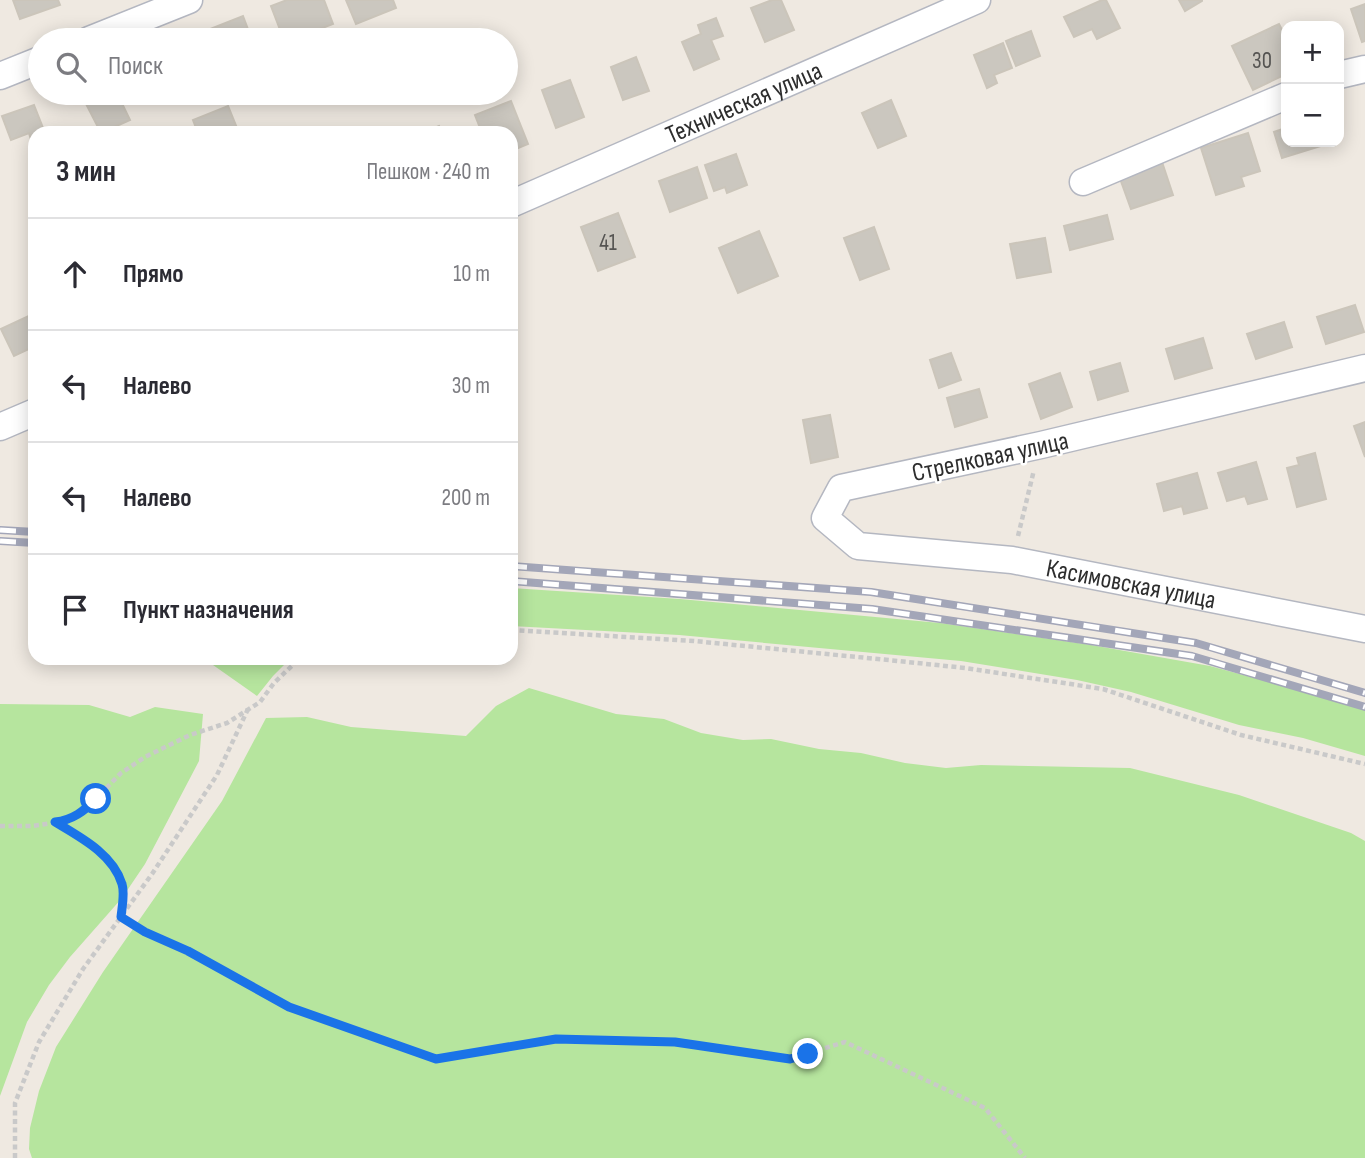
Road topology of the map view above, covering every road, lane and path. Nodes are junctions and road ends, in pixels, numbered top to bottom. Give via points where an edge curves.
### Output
1 (189, 0) edge
2 (977, 0) edge
3 (119, 28) edge
4 (28, 65) edge
5 (1365, 69) edge
6 (1344, 74) edge
7 (0, 76) edge
8 (1281, 98) edge
9 (1083, 182) dead end
10 (518, 201) edge
11 (1365, 368) edge
12 (28, 415) edge
13 (0, 427) edge
14 (1041, 445) junction
15 (1012, 560) junction
16 (1365, 629) edge
17 (518, 630) edge
18 (293, 665) edge
19 (248, 709) junction
20 (1365, 764) edge
21 (55, 822) junction
22 (0, 826) edge
23 (121, 917) junction
24 (15, 1158) edge
25 (1025, 1158) edge

1 - 3 street
2 - 10 street, Техническая улица
4 - 7 street
5 - 6 street
8 - 9 street
11 - 14 street, Стрелковая улица
12 - 13 street
14 - 15 path, Касимовская улица
14 - 15 street, Стрелковая улица via 841,488 824,518 858,546
15 - 16 street, Касимовская улица
17 - 20 path via 871,658 1103,689 1241,735
18 - 19 path
19 - 21 path via 228,723 145,757 121,773 83,812
19 - 23 path via 217,775
21 - 22 path
21 - 23 path via 87,840 109,861 123,885
23 - 24 path via 39,1042 15,1102
23 - 25 path via 289,1007 436,1059 556,1039 675,1042 790,1059 845,1042 985,1108

